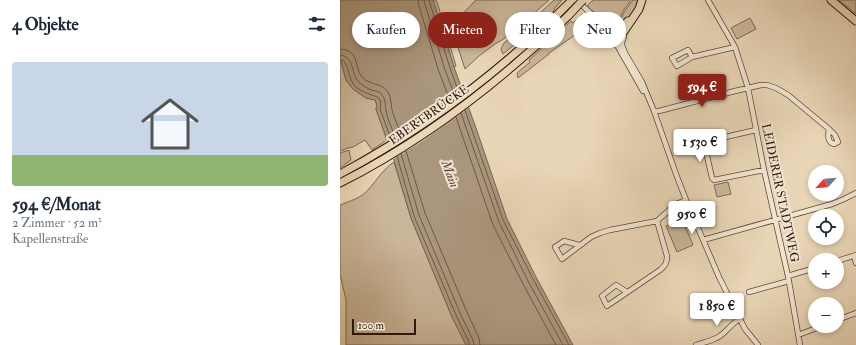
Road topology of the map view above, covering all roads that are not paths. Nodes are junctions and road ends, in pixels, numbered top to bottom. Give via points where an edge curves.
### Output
1 (572, 0) edge
2 (576, 0) edge
3 (583, 0) edge
4 (642, 0) edge
5 (708, 0) edge
6 (831, 0) edge
7 (589, 12) edge
8 (856, 21) edge
9 (626, 23) edge
10 (734, 47) junction
11 (619, 48) edge
12 (623, 48) edge
13 (520, 55) junction
14 (692, 57) dead end
15 (748, 88) junction
16 (649, 101) junction
17 (654, 111) junction
18 (829, 129) dead end
19 (756, 130) junction
20 (764, 170) junction
21 (340, 174) edge
22 (341, 183) edge
23 (856, 193) edge
24 (686, 200) junction
25 (775, 220) junction
26 (657, 221) junction
27 (703, 240) junction
28 (579, 246) junction
29 (855, 256) edge
30 (844, 259) edge
31 (856, 263) edge
32 (808, 271) edge
33 (788, 279) junction
34 (627, 292) junction
35 (749, 292) dead end
36 (856, 313) edge
37 (844, 317) edge
38 (740, 319) junction
39 (808, 331) edge
40 (798, 335) junction
41 (712, 343) edge
42 (696, 345) edge
43 (758, 345) edge
44 (800, 345) edge

1 - 13 main road
2 - 7 street
3 - 13 main road, bridge via 569,15
4 - 9 main road via 636,14
5 - 10 street, LEIDERER STADTWEG
6 - 8 main road
10 - 14 street
10 - 15 street, LEIDERER STADTWEG
11 - 16 street
12 - 16 street via 642,82
13 - 21 main road, EBERTBRÜCKE via 434,116
13 - 22 main road, EBERTBRÜCKE via 476,96 394,152
15 - 17 street
15 - 18 street via 767,85 776,88
15 - 19 street, LEIDERER STADTWEG
16 - 17 street
17 - 24 street
19 - 20 street, LEIDERER STADTWEG
19 - 20 street via 708,141 705,147 714,180
20 - 25 street, LEIDERER STADTWEG
23 - 25 street via 832,204
24 - 26 street via 676,204
24 - 27 street
25 - 27 street
25 - 33 street, LEIDERER STADTWEG
26 - 28 street via 600,233
26 - 34 street via 667,256 666,264
27 - 38 street
28 - 28 street via 562,259 555,247 564,241
29 - 30 street
29 - 31 street
32 - 33 street
33 - 35 street
33 - 40 street, LEIDERER STADTWEG
34 - 34 street via 607,306 602,298 603,294 616,285
36 - 37 street
38 - 41 street via 733,322
38 - 43 street
39 - 40 street
40 - 44 street, LEIDERER STADTWEG
41 - 42 street

